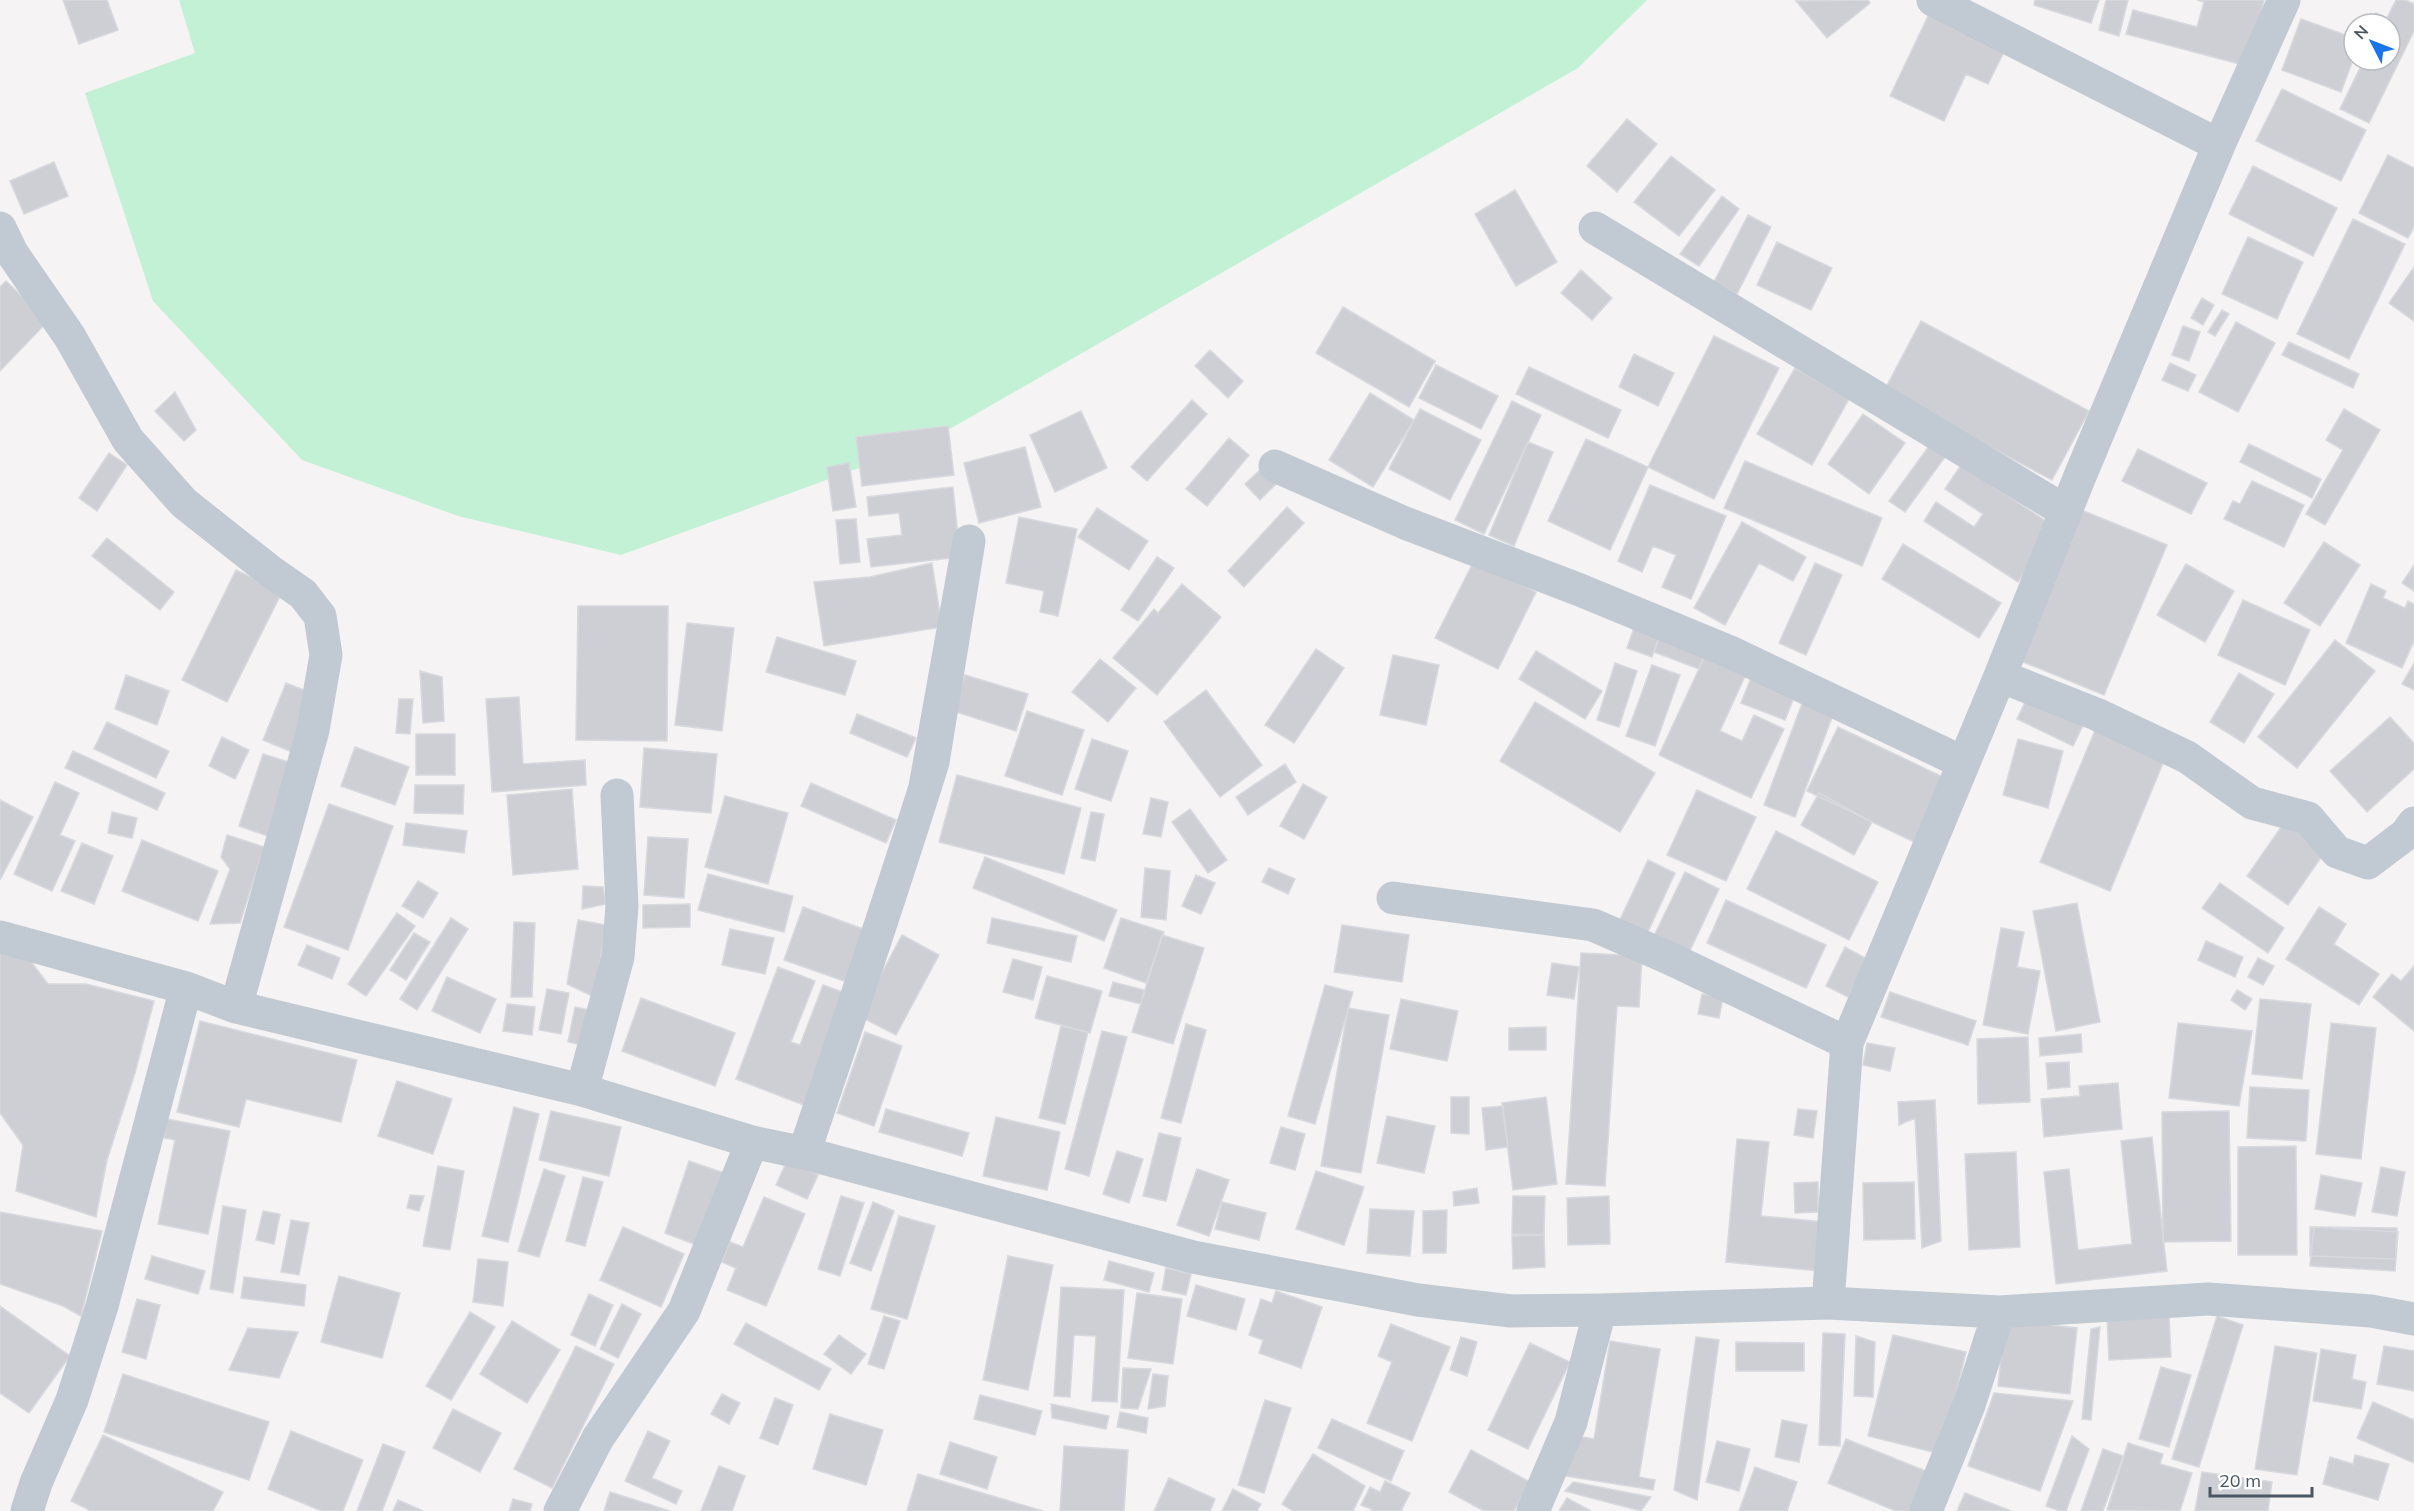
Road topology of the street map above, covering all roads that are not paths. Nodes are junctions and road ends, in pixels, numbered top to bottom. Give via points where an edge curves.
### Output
1 (1933, 0) edge
2 (2284, 0) edge
3 (2219, 145) junction
4 (0, 228) edge
5 (1595, 228) dead end
6 (1275, 466) dead end
7 (2065, 512) junction
8 (2000, 676) junction
9 (1962, 762) junction
10 (925, 787) junction
11 (617, 795) dead end
12 (2414, 823) edge
13 (1393, 898) dead end
14 (0, 937) edge
15 (186, 988) junction
16 (236, 1007) junction
17 (1846, 1043) junction
18 (582, 1090) junction
19 (752, 1142) junction
20 (804, 1153) junction
21 (1828, 1303) junction
22 (1600, 1310) junction
23 (1999, 1312) junction
24 (2414, 1319) edge
25 (27, 1511) edge
26 (560, 1511) edge
27 (1533, 1511) edge
28 (1926, 1511) edge

1 - 3 street
2 - 3 street
3 - 7 street
4 - 16 street via 12,253 70,337 128,440 184,503 303,594 320,616 326,655 313,730
5 - 7 street
6 - 9 street via 1405,524 1730,652
7 - 8 street
8 - 9 street
8 - 12 street via 2096,714 2187,757 2252,803 2308,818 2337,852 2368,863 2406,834
9 - 17 street
10 - 10 street via 933,762 969,540 940,705
10 - 20 street
11 - 18 street via 622,906 618,957
13 - 17 street via 1593,925
14 - 15 street
15 - 16 street
15 - 25 street via 102,1306 72,1400
16 - 18 street
17 - 21 street
18 - 19 street
19 - 20 street
19 - 26 street via 684,1311 598,1438
20 - 22 street via 1204,1260 1418,1300 1511,1311
21 - 22 street
21 - 23 street
22 - 27 street via 1571,1422
23 - 24 street via 2208,1299 2371,1311
23 - 28 street via 1969,1405

